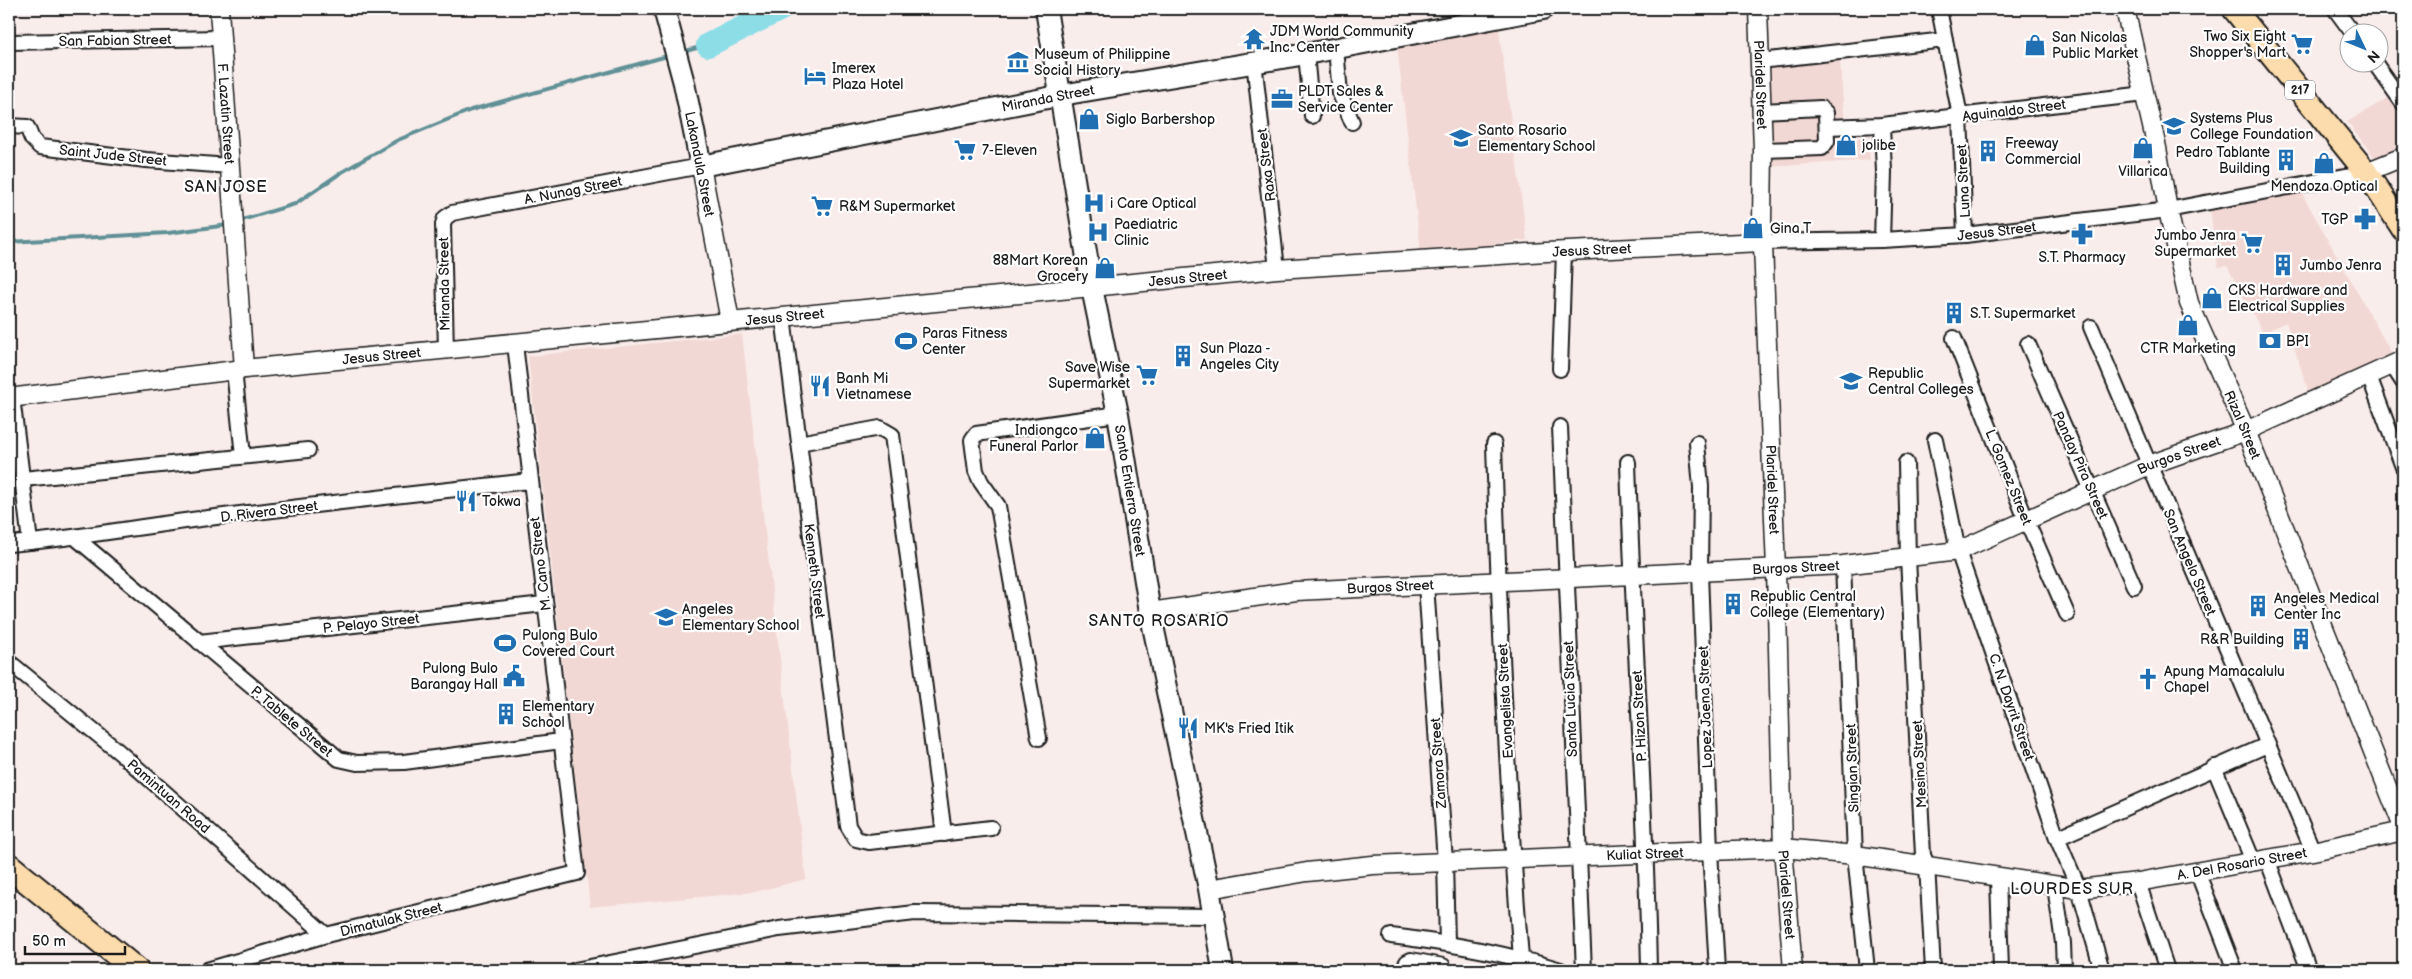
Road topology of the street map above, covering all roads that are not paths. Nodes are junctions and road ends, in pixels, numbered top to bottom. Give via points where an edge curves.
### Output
1 (219, 9) edge
2 (664, 9) edge
3 (1046, 9) edge
4 (1543, 9) edge
5 (1758, 9) edge
6 (1939, 9) edge
7 (2125, 9) edge
8 (2234, 9) edge
9 (2335, 9) edge
10 (2345, 22) edge
11 (221, 38) junction
12 (1945, 40) junction
13 (9, 42) edge
14 (1336, 48) junction
15 (1306, 54) junction
16 (1254, 61) junction
17 (1760, 61) junction
18 (2381, 72) edge
19 (2145, 94) junction
20 (1060, 96) junction
21 (2403, 104) edge
22 (1762, 111) junction
23 (1312, 116) dead end
24 (1960, 116) junction
25 (1352, 122) dead end
26 (1882, 125) junction
27 (9, 126) edge
28 (1827, 126) junction
29 (1763, 150) junction
30 (2403, 157) edge
31 (230, 166) junction
32 (701, 166) junction
33 (2366, 172) junction
34 (2168, 210) junction
35 (445, 218) joint
36 (2403, 229) edge
37 (1965, 234) junction
38 (1882, 240) junction
39 (1763, 242) junction
40 (1564, 251) junction
41 (1278, 269) junction
42 (1092, 288) junction
43 (783, 317) junction
44 (730, 321) junction
45 (2091, 327) dead end
46 (1954, 338) dead end
47 (515, 344) junction
48 (2028, 344) dead end
49 (446, 351) junction
50 (2398, 363) edge
51 (1560, 369) dead end
52 (239, 370) junction
53 (2369, 376) junction
54 (2403, 382) edge
55 (10, 397) edge
56 (1118, 414) junction
57 (1560, 427) dead end
58 (2246, 430) junction
59 (1935, 440) dead end
60 (799, 443) junction
61 (1697, 443) dead end
62 (1494, 444) dead end
63 (308, 450) dead end
64 (243, 456) junction
65 (1628, 462) dead end
66 (1906, 463) dead end
67 (2150, 465) junction
68 (2403, 467) edge
69 (23, 479) junction
70 (530, 481) junction
71 (2093, 490) junction
72 (2027, 522) junction
73 (76, 538) junction
74 (30, 542) junction
75 (9, 544) edge
76 (1958, 551) junction
77 (1908, 558) junction
78 (1844, 565) junction
79 (1776, 569) junction
80 (1700, 572) junction
81 (1631, 576) junction
82 (1565, 577) junction
83 (1498, 580) junction
84 (1426, 584) junction
85 (2134, 586) dead end
86 (544, 604) junction
87 (1150, 612) junction
88 (2067, 614) dead end
89 (199, 642) junction
90 (9, 662) edge
91 (1039, 738) dead end
92 (560, 741) junction
93 (2267, 745) junction
94 (2214, 767) junction
95 (991, 828) dead end
96 (2403, 829) edge
97 (944, 834) junction
98 (2057, 838) junction
99 (1783, 848) junction
100 (1710, 851) junction
101 (2313, 851) junction
102 (1647, 853) junction
103 (1855, 855) junction
104 (1577, 857) junction
105 (1513, 858) junction
106 (2260, 860) junction
107 (1445, 862) junction
108 (9, 866) edge
109 (1927, 866) junction
110 (577, 872) joint
111 (2197, 872) junction
112 (1998, 878) junction
113 (2138, 882) junction
114 (2055, 886) junction
115 (2079, 889) junction
116 (1209, 890) junction
117 (1213, 916) junction
118 (326, 935) junction
119 (1391, 936) dead end
120 (1447, 943) junction
121 (1520, 958) junction
122 (1442, 968) edge
123 (136, 970) edge
124 (207, 970) edge
125 (575, 970) edge
126 (1223, 970) edge
127 (1404, 970) edge
128 (1561, 970) edge
129 (1584, 970) edge
130 (1649, 970) edge
131 (1717, 970) edge
132 (1793, 970) edge
133 (1867, 970) edge
134 (1933, 970) edge
135 (2001, 970) edge
136 (2064, 970) edge
137 (2102, 970) edge
138 (2167, 970) edge
139 (2235, 970) edge
140 (2309, 970) edge

1 - 11 street, F. Lazatin Street
2 - 32 main road, Lakandula Street
3 - 20 main road, Santo Entierro Street
4 - 14 main road, Miranda Street
5 - 17 street, Plaridel Street
6 - 12 street, Luna Street
7 - 19 street, Rizal Street
8 - 33 main road, 217
9 - 10 street
11 - 13 street, San Fabian Street
11 - 31 street, F. Lazatin Street
12 - 17 street
12 - 24 street, Luna Street
14 - 15 main road, Miranda Street
14 - 25 street via 1340,94
15 - 16 main road, Miranda Street
15 - 23 street
16 - 20 main road, Miranda Street
16 - 41 street, Raxa Street
17 - 22 street, Plaridel Street
18 - 21 street
19 - 24 street, Aguinaldo Street
19 - 34 street, Rizal Street
20 - 32 main road, Miranda Street
20 - 42 main road, Santo Entierro Street
22 - 28 street via 1821,108 1826,113
22 - 29 street, Plaridel Street
24 - 26 street, Aguinaldo Street
24 - 37 street, Luna Street
26 - 28 street, Aguinaldo Street
26 - 38 street
27 - 31 street, Saint Jude Street via 27,127 40,147
28 - 29 street via 1827,142 1822,148
29 - 39 street, Plaridel Street
30 - 33 street
31 - 52 street, F. Lazatin Street via 237,254
32 - 35 street, A. Nunag Street via 452,213
32 - 44 street, Lakandula Street
33 - 34 street, Jesus Street
33 - 36 main road, 217
34 - 37 street, Jesus Street
34 - 58 street, Rizal Street via 2189,303
35 - 49 street, Miranda Street
37 - 38 street, Jesus Street
38 - 39 street, Jesus Street
39 - 40 street, Jesus Street
39 - 79 street, Plaridel Street
40 - 41 street, Jesus Street
40 - 51 street
41 - 42 street, Jesus Street
42 - 43 street, Jesus Street
42 - 56 main road, Santo Entierro Street
43 - 44 street, Jesus Street
43 - 60 street, Kenneth Street
44 - 47 street, Jesus Street
45 - 67 street, San Angelo Street
46 - 72 street, L. Gomez Street
47 - 49 street, Jesus Street
47 - 70 street, M. Cano Street
48 - 71 street, Panday Pira Street
49 - 52 street, Jesus Street
50 - 53 street, Burgos Street
50 - 54 street
52 - 55 street, Jesus Street
52 - 64 street
53 - 58 street, Burgos Street
53 - 68 street
55 - 69 street
56 - 87 main road, Santo Entierro Street
56 - 91 street via 976,434 972,440 976,470 998,506
57 - 82 street, Santa Lucia Street
58 - 67 street, Burgos Street
58 - 96 street, Rizal Street
59 - 76 street, C. N. Dayrit Street
60 - 97 street, Kenneth Street via 848,826 856,839 862,841
60 - 97 street via 880,428 892,435
61 - 80 street, Lopez Jaena Street
62 - 83 street, Evangelista Street
63 - 64 street
64 - 69 street
65 - 81 street, P. Hizon Street
66 - 77 street, Mesina Street
67 - 71 street, Burgos Street
67 - 93 street, San Angelo Street
69 - 74 street
70 - 73 street, D. Rivera Street via 197,520
70 - 86 street, M. Cano Street
71 - 72 street, Burgos Street
71 - 85 street, Panday Pira Street
72 - 76 street, Burgos Street
72 - 88 street, L. Gomez Street
73 - 74 street, D. Rivera Street
73 - 89 street, P. Tablete Street
74 - 75 street, D. Rivera Street
76 - 77 street, Burgos Street
76 - 98 street, C. N. Dayrit Street
77 - 78 street, Burgos Street
77 - 109 street, Mesina Street
78 - 79 street, Burgos Street
78 - 103 street, Singian Street
79 - 80 street, Burgos Street
79 - 99 street, Plaridel Street
80 - 81 street, Burgos Street
80 - 100 street, Lopez Jaena Street
81 - 82 street, Burgos Street
81 - 102 street, P. Hizon Street
82 - 83 street, Burgos Street
82 - 104 street, Santa Lucia Street
83 - 84 street, Burgos Street
83 - 105 street, Evangelista Street
84 - 87 street, Burgos Street via 1296,591
84 - 107 street, Zamora Street
86 - 89 street, P. Pelayo Street
86 - 92 street, M. Cano Street
87 - 116 main road, Santo Entierro Street
89 - 92 street, P. Tablete Street via 339,760 404,762
90 - 118 street, Pamintuan Road via 119,752
92 - 110 street, M. Cano Street
93 - 94 street
93 - 101 street, San Angelo Street
94 - 98 street
94 - 106 street
95 - 97 street
96 - 101 street, A. Del Rosario Street
98 - 115 street, C. N. Dayrit Street
99 - 100 street, Kuliat Street
99 - 103 street, Kuliat Street
99 - 132 street, Plaridel Street
100 - 102 street, Kuliat Street
100 - 131 street, Lopez Jaena Street
101 - 106 street, A. Del Rosario Street
102 - 104 street, Kuliat Street
102 - 130 street, P. Hizon Street
103 - 109 street, Kuliat Street
103 - 133 street, Singian Street
104 - 105 street, Kuliat Street
104 - 129 street, Santa Lucia Street
105 - 107 street, Kuliat Street
105 - 121 street, Evangelista Street
106 - 111 street, A. Del Rosario Street
106 - 140 street
107 - 116 street, Kuliat Street via 1308,872
107 - 120 street, Zamora Street
108 - 123 highway
109 - 112 street, Kuliat Street
109 - 134 street, Mesina Street
110 - 118 street, Dimatulak Street
111 - 113 street, A. Del Rosario Street
111 - 139 street
112 - 114 street, Kuliat Street
112 - 135 street
113 - 115 street, A. Del Rosario Street
113 - 138 street
114 - 115 street, Kuliat Street
114 - 136 street
115 - 137 street, C. N. Dayrit Street
116 - 117 main road, Santo Entierro Street
117 - 125 street via 914,914 779,929
117 - 126 main road, Santo Entierro Street
118 - 124 street, Dimatulak Street
119 - 120 street
120 - 121 street
121 - 128 street
122 - 127 street via 1411,960

